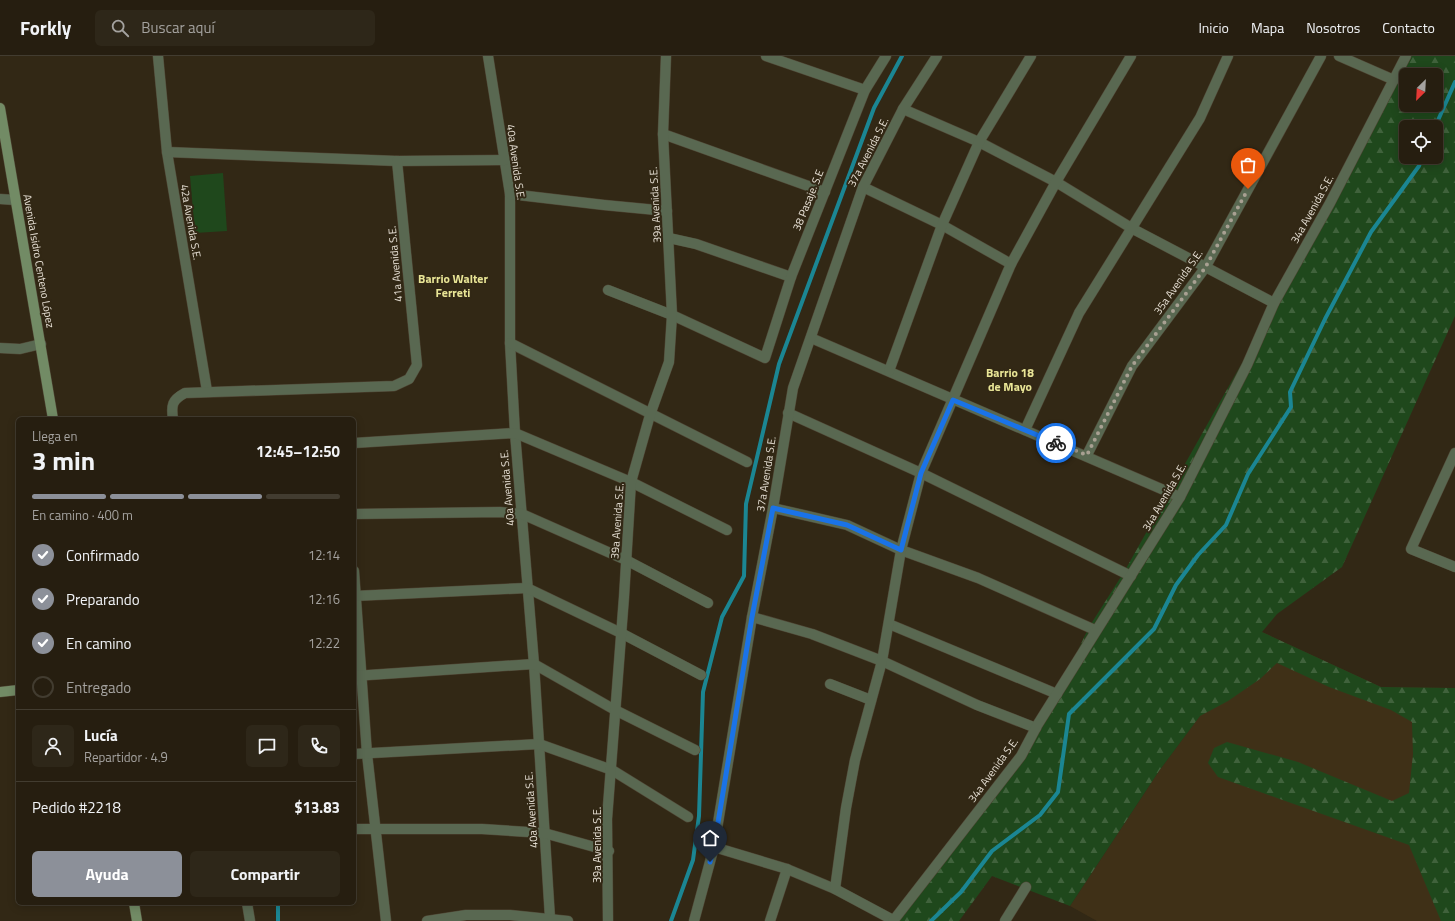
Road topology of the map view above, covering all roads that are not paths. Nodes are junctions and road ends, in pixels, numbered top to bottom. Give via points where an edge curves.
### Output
1 (158, 56) edge
2 (488, 56) edge
3 (666, 56) edge
4 (766, 56) edge
5 (886, 56) edge
6 (937, 56) edge
7 (1031, 56) edge
8 (1131, 56) edge
9 (1228, 56) edge
10 (1321, 56) edge
11 (1339, 56) edge
12 (1406, 56) edge
13 (1394, 80) junction
14 (865, 90) junction
15 (0, 108) edge
16 (904, 109) junction
17 (663, 134) junction
18 (979, 142) junction
19 (167, 152) junction
20 (505, 160) junction
21 (397, 161) junction
22 (1056, 182) junction
23 (863, 187) junction
24 (825, 192) junction
25 (510, 194) junction
26 (0, 199) edge
27 (16, 200) junction
28 (668, 210) junction
29 (942, 225) junction
30 (1133, 229) junction
31 (669, 238) junction
32 (1011, 264) junction
33 (1205, 268) junction
34 (791, 277) junction
35 (608, 290) dead end
36 (1274, 303) junction
37 (672, 315) junction
38 (811, 338) junction
39 (510, 343) junction
40 (41, 344) junction
41 (0, 348) edge
42 (889, 372) junction
43 (207, 391) junction
44 (953, 400) junction
45 (788, 412) junction
46 (650, 415) junction
47 (53, 417) edge
48 (173, 417) edge
49 (1024, 430) junction
50 (515, 433) junction
51 (356, 443) edge
52 (1455, 453) edge
53 (1087, 455) junction
54 (747, 462) dead end
55 (921, 473) junction
56 (630, 482) junction
57 (1180, 497) junction
58 (773, 508) junction
59 (356, 514) edge
60 (522, 514) junction
61 (727, 530) dead end
62 (901, 550) junction
63 (626, 560) junction
64 (1455, 567) edge
65 (1131, 576) junction
66 (527, 588) junction
67 (356, 596) edge
68 (708, 603) dead end
69 (752, 617) junction
70 (356, 623) edge
71 (889, 624) junction
72 (1095, 630) junction
73 (622, 633) junction
74 (882, 661) junction
75 (534, 664) junction
76 (701, 675) dead end
77 (358, 676) edge
78 (830, 684) dead end
79 (16, 690) edge
80 (0, 692) edge
81 (1057, 694) junction
82 (871, 700) junction
83 (615, 710) junction
84 (1036, 728) junction
85 (539, 744) junction
86 (696, 750) dead end
87 (356, 754) edge
88 (367, 754) junction
89 (612, 770) junction
90 (688, 817) dead end
91 (356, 829) edge
92 (375, 829) junction
93 (544, 834) junction
94 (714, 847) junction
95 (609, 851) junction
96 (787, 869) junction
97 (1026, 887) dead end
98 (835, 889) junction
99 (134, 905) edge
100 (247, 905) edge
101 (550, 918) junction
102 (893, 920) edge
103 (137, 921) edge
104 (250, 921) edge
105 (386, 921) edge
106 (428, 921) edge
107 (568, 921) edge
108 (608, 921) edge
109 (694, 921) edge
110 (770, 921) edge
111 (1005, 921) edge

1 - 19 street, 42a Avenida S.E.
2 - 20 street, 40a Avenida S.E.
3 - 17 street, 39a Avenida S.E.
4 - 14 street
5 - 14 street, 38 Pasaje. S.E
6 - 16 street, 37a Avenida S.E.
7 - 18 street
8 - 22 street
9 - 30 street via 1200,118
10 - 33 street, 35a Avenida S.E.
11 - 13 street
12 - 13 street, 34a Avenida S.E.
13 - 36 street, 34a Avenida S.E.
14 - 24 street, 38 Pasaje. S.E
15 - 27 street, Avenida Isidro Centeno López
16 - 18 street
16 - 23 street, 37a Avenida S.E.
17 - 24 street
17 - 28 street, 39a Avenida S.E.
18 - 22 street
18 - 29 street
19 - 21 street
19 - 43 street, 42a Avenida S.E.
20 - 21 street
20 - 25 street, 40a Avenida S.E.
21 - 43 street, 41a Avenida S.E. via 417,365 409,379 394,386
22 - 30 street
22 - 32 street
23 - 29 street
23 - 38 street, 37a Avenida S.E.
24 - 34 street, 38 Pasaje. S.E
25 - 28 street
25 - 39 street, 40a Avenida S.E.
26 - 27 street
27 - 40 street, Avenida Isidro Centeno López
28 - 31 street, 39a Avenida S.E.
29 - 32 street
29 - 42 street
30 - 33 street
30 - 49 street via 1079,313
31 - 34 street via 696,244
31 - 37 street, 39a Avenida S.E.
32 - 44 street
33 - 36 street
33 - 53 street, 35a Avenida S.E. via 1132,366
34 - 37 street, 38 Pasaje. S.E via 765,358
35 - 37 street
36 - 57 street, 34a Avenida S.E. via 1247,365
37 - 46 street, 39a Avenida S.E. via 669,362
38 - 42 street
38 - 45 street, 37a Avenida S.E. via 793,388
39 - 46 street
39 - 50 street, 40a Avenida S.E.
40 - 41 street via 20,349
40 - 47 street, Avenida Isidro Centeno López
42 - 44 street
43 - 48 street via 185,393 176,398 172,408
44 - 49 street
44 - 55 street
45 - 55 street
45 - 58 street, 37a Avenida S.E.
46 - 54 street
46 - 56 street, 39a Avenida S.E.
49 - 53 street
50 - 51 street
50 - 56 street
50 - 60 street, 40a Avenida S.E.
52 - 64 street via 1411,549
53 - 57 street
55 - 62 street
55 - 65 street
56 - 61 street
56 - 63 street, 39a Avenida S.E.
57 - 65 street, 34a Avenida S.E.
58 - 62 street via 847,525
58 - 69 street, 37a Avenida S.E.
59 - 60 street
60 - 63 street
60 - 66 street, 40a Avenida S.E.
62 - 71 street
62 - 72 street via 978,578
63 - 68 street
63 - 73 street, 39a Avenida S.E.
65 - 72 street, 34a Avenida S.E.
66 - 67 street
66 - 73 street
66 - 75 street, 40a Avenida S.E.
69 - 74 street via 812,634
69 - 94 street, 37a Avenida S.E.
70 - 77 street
71 - 74 street
71 - 81 street
72 - 81 street, 34a Avenida S.E.
73 - 76 street
73 - 83 street, 39a Avenida S.E.
74 - 82 street
74 - 84 street via 978,705
75 - 77 street
75 - 83 street
75 - 85 street, 40a Avenida S.E.
77 - 88 street
78 - 82 street
79 - 80 street
81 - 84 street, 34a Avenida S.E.
82 - 98 street via 855,760
83 - 86 street
83 - 89 street, 39a Avenida S.E.
84 - 102 street, 34a Avenida S.E. via 1021,756
85 - 88 street
85 - 89 street
85 - 93 street, 40a Avenida S.E.
87 - 88 street
88 - 92 street
89 - 90 street
89 - 95 street, 39a Avenida S.E. via 607,819
91 - 92 street
92 - 93 street via 482,829
92 - 105 street
93 - 95 street
93 - 101 street, 40a Avenida S.E.
94 - 96 street
94 - 109 street, 37a Avenida S.E.
95 - 108 street, 39a Avenida S.E.
96 - 98 street
96 - 110 street
97 - 111 street
98 - 102 street
99 - 103 street
100 - 104 street
101 - 106 street via 466,915
101 - 107 street

